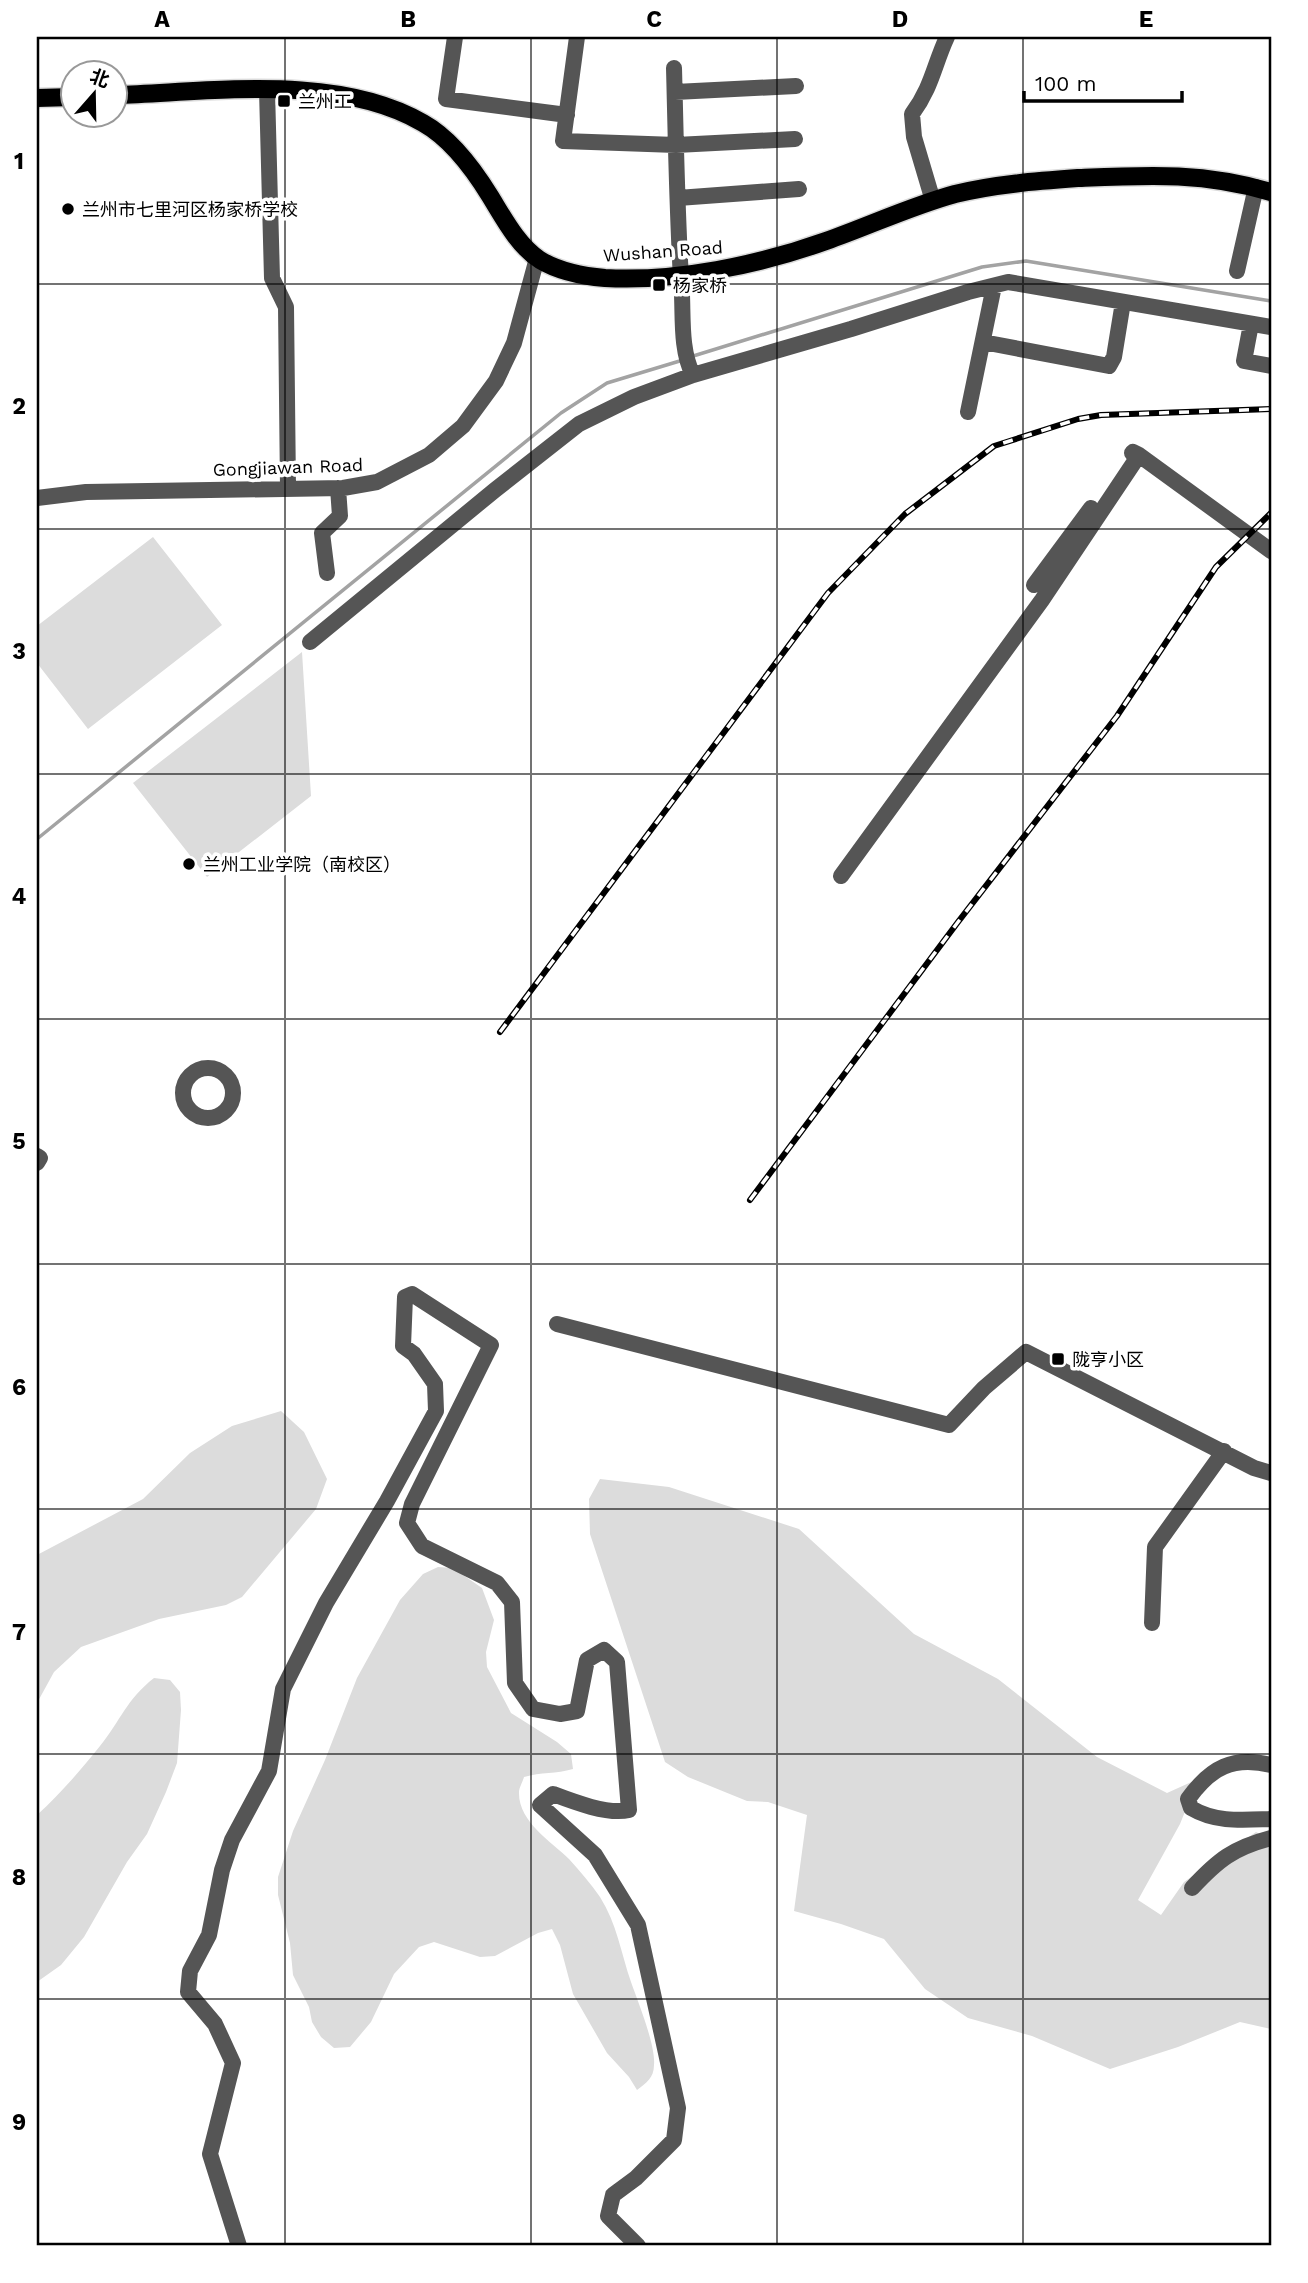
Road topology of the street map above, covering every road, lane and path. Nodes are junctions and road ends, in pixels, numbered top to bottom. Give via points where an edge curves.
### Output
1 (455, 37) edge
2 (577, 37) edge
3 (947, 37) edge
4 (674, 68) dead end
5 (796, 86) dead end
6 (267, 90) junction
7 (675, 92) junction
8 (130, 95) edge
9 (60, 97) edge
10 (37, 98) edge
11 (567, 115) junction
12 (795, 139) dead end
13 (676, 145) junction
14 (1264, 189) edge
15 (799, 190) dead end
16 (678, 198) junction
17 (933, 201) junction
18 (537, 258) junction
19 (1237, 271) dead end
20 (681, 274) junction
21 (994, 286) junction
22 (1123, 302) junction
23 (1251, 324) junction
24 (1271, 327) edge
25 (984, 342) junction
26 (1271, 366) edge
27 (690, 371) junction
28 (968, 412) dead end
29 (1139, 455) junction
30 (338, 488) junction
31 (288, 489) junction
32 (37, 498) edge
33 (1271, 551) edge
34 (327, 573) dead end
35 (1034, 585) dead end
36 (310, 642) dead end
37 (841, 876) dead end
38 (37, 1156) edge
39 (37, 1163) edge
40 (557, 1324) dead end
41 (1224, 1451) junction
42 (1271, 1474) edge
43 (1152, 1623) dead end
44 (1271, 1765) edge
45 (1271, 1819) edge
46 (1271, 1838) edge
47 (1192, 1888) dead end
48 (239, 2246) edge
49 (638, 2246) edge

1 - 11 street via 446,99
2 - 11 street
3 - 17 street via 933,79 912,114
4 - 7 street
5 - 7 street
6 - 8 main road, Wushan Road
6 - 18 main road, Wushan Road via 348,96 425,124 464,161 512,231
6 - 31 street via 272,278 286,306
7 - 13 street
9 - 10 main road
11 - 13 street via 563,141
12 - 13 street
13 - 16 street
14 - 17 main road, Wushan Road via 1197,176 1157,174 1027,181
14 - 19 street
15 - 16 street
16 - 20 street
17 - 20 main road, Wushan Road via 773,258
18 - 20 main road, Wushan Road via 567,273 594,276
18 - 30 street, Gongjiawan Road via 514,343 496,381 463,426 429,456 377,482
20 - 27 street
21 - 22 street via 1008,282
21 - 25 street
21 - 27 street
22 - 23 street
22 - 25 street via 1109,366
23 - 24 street
23 - 26 street via 1244,361
25 - 28 street
27 - 36 street via 579,424
29 - 33 street
29 - 35 street via 1133,452
29 - 37 street via 1042,600
30 - 31 street, Gongjiawan Road
30 - 34 street via 340,516 322,533
31 - 32 street, Gongjiawan Road via 86,492
38 - 39 street
40 - 41 street via 949,1425 1026,1352
41 - 42 street
41 - 43 street via 1156,1547
44 - 45 street via 1223,1765 1188,1799 1191,1808 1204,1816
46 - 47 street via 1247,1844 1216,1863
48 - 49 street via 210,2154 233,2063 215,2024 188,1992 190,1971 209,1935 232,1840 268,1771 283,1689 326,1603 436,1411 435,1384 403,1346 405,1297 412,1294 491,1345 412,1504 407,1523 422,1546 497,1583 512,1602 515,1683 533,1709 560,1714 577,1710 587,1660 604,1650 617,1662 629,1810 617,1813 553,1794 540,1805 595,1855 638,1925 678,2108 674,2140 613,2195 608,2216

